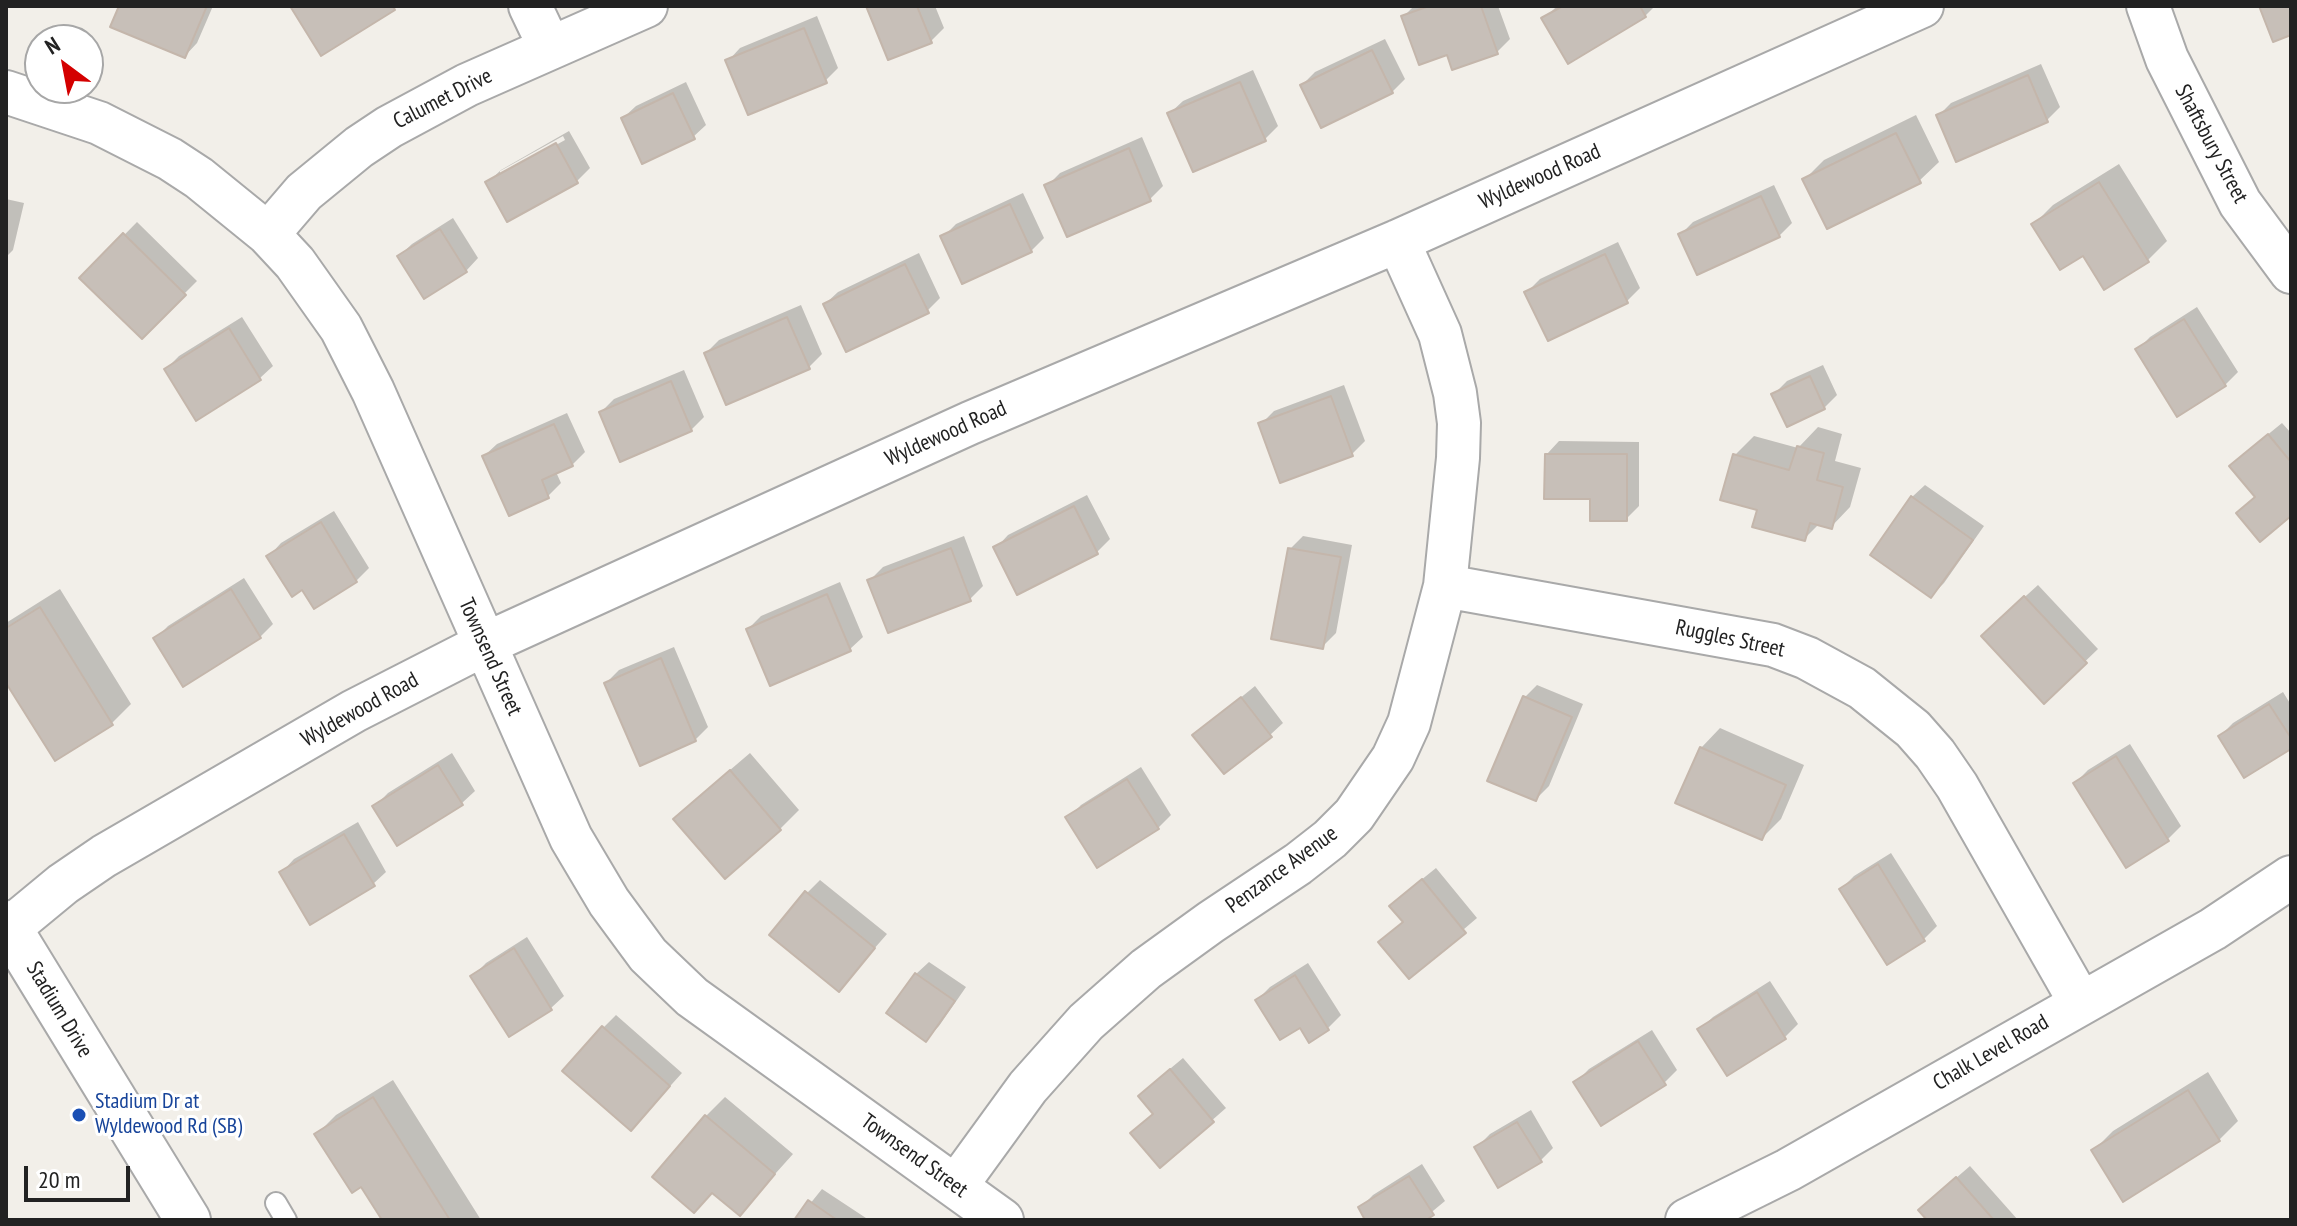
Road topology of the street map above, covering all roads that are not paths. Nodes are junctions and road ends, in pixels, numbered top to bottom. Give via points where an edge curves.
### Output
1 (530, 6) edge
2 (646, 6) edge
3 (1922, 6) edge
4 (2148, 6) edge
5 (550, 48) junction
6 (6, 92) edge
7 (268, 234) junction
8 (1398, 241) junction
9 (2291, 272) edge
10 (1445, 586) junction
11 (485, 644) junction
12 (2291, 877) edge
13 (7, 928) edge
14 (2080, 1002) junction
15 (956, 1186) junction
16 (188, 1220) edge
17 (1002, 1220) edge
18 (1687, 1220) edge

1 - 5 street
2 - 5 street, Calumet Drive
3 - 8 street, Wyldewood Road
4 - 9 street, Shaftsbury Street via 2167,59 2233,190
5 - 7 street, Calumet Drive via 389,127 304,192
6 - 7 street, Townsend Street via 99,123 170,159
7 - 11 street, Townsend Street via 341,328
8 - 10 street, Penzance Avenue via 1440,334 1455,393 1458,458
8 - 11 street, Wyldewood Road via 970,423
10 - 14 street, Ruggles Street via 1773,645 1862,688 1935,754
10 - 15 street, Penzance Avenue via 1409,723 1393,758 1354,815 1298,864 1146,969 1086,1022 1028,1087
11 - 13 street, Wyldewood Road via 354,711 104,856
11 - 15 street, Townsend Street via 571,838 648,955 692,997
12 - 14 street, Chalk Level Road via 2213,929
13 - 16 street, Stadium Drive
14 - 18 street, Chalk Level Road via 1788,1170
15 - 17 street, Townsend Street

